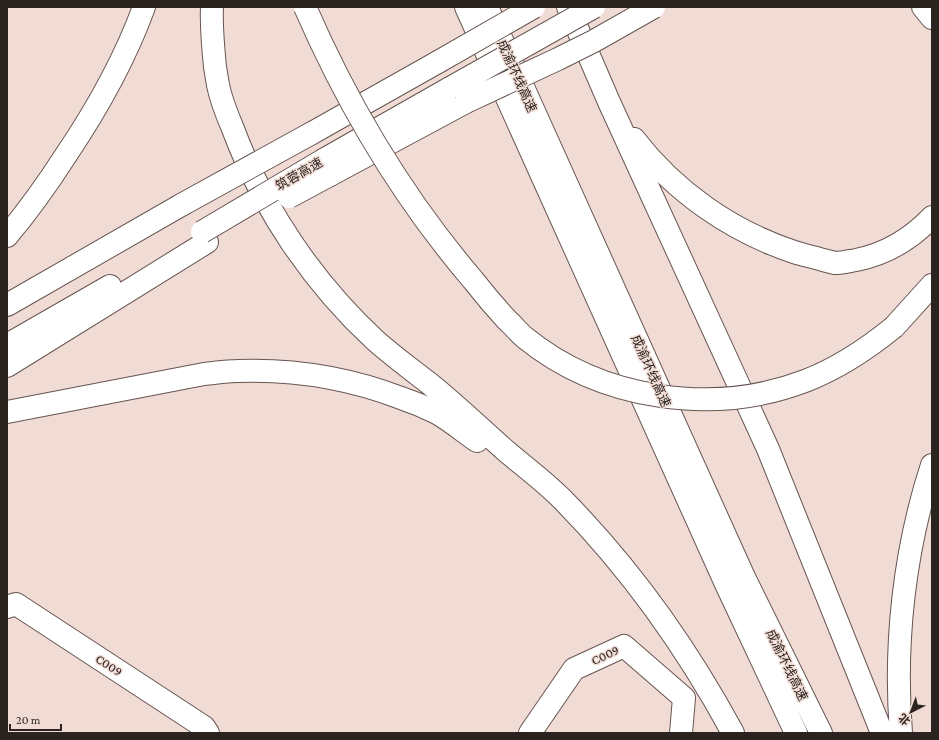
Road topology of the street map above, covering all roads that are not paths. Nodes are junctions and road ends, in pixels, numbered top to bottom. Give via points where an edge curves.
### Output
1 (144, 7) edge
2 (212, 7) edge
3 (305, 7) edge
4 (466, 7) edge
5 (486, 7) edge
6 (534, 7) edge
7 (568, 7) edge
8 (594, 7) edge
9 (654, 7) edge
10 (923, 7) edge
11 (932, 18) edge
12 (609, 102) junction
13 (328, 167) junction
14 (932, 217) edge
15 (7, 236) edge
16 (204, 237) junction
17 (932, 285) edge
18 (7, 306) edge
19 (7, 345) edge
20 (7, 366) edge
21 (7, 412) edge
22 (932, 465) edge
23 (560, 498) junction
24 (7, 607) edge
25 (208, 733) edge
26 (530, 733) edge
27 (681, 733) edge
28 (733, 733) edge
29 (796, 733) edge
30 (821, 733) edge
31 (882, 733) edge
32 (900, 733) edge

1 - 15 main road via 124,55 82,130 39,195
2 - 23 main road via 218,85 228,116 239,146 262,193 305,261 376,340
3 - 17 main road, bridge via 319,40 367,132 423,218 459,264 523,336 559,361 599,380 650,394 702,400 728,399 780,389 829,371 874,344 894,327
4 - 29 main road, 成渝环线高速 via 722,576
5 - 30 main road, 成渝环线高速 via 743,575
6 - 18 main road, bridge
7 - 12 main road
8 - 13 main road, 筑蓉高速, bridge via 450,88
9 - 13 main road, bridge via 558,59
10 - 11 main road
12 - 14 main road via 640,147 679,187 725,220 778,246 806,256 835,263 866,258 896,246 923,227
12 - 31 main road via 768,449
13 - 16 main road, 筑蓉高速, bridge
16 - 19 main road, 筑蓉高速
16 - 20 main road
21 - 23 main road via 204,374 269,371 334,378 390,394 437,414
22 - 32 main road via 912,546 901,622
23 - 28 main road via 601,542 648,599 698,672
24 - 25 main road, C009 via 16,604 204,727
26 - 27 main road, C009 via 574,670 624,646 684,698

